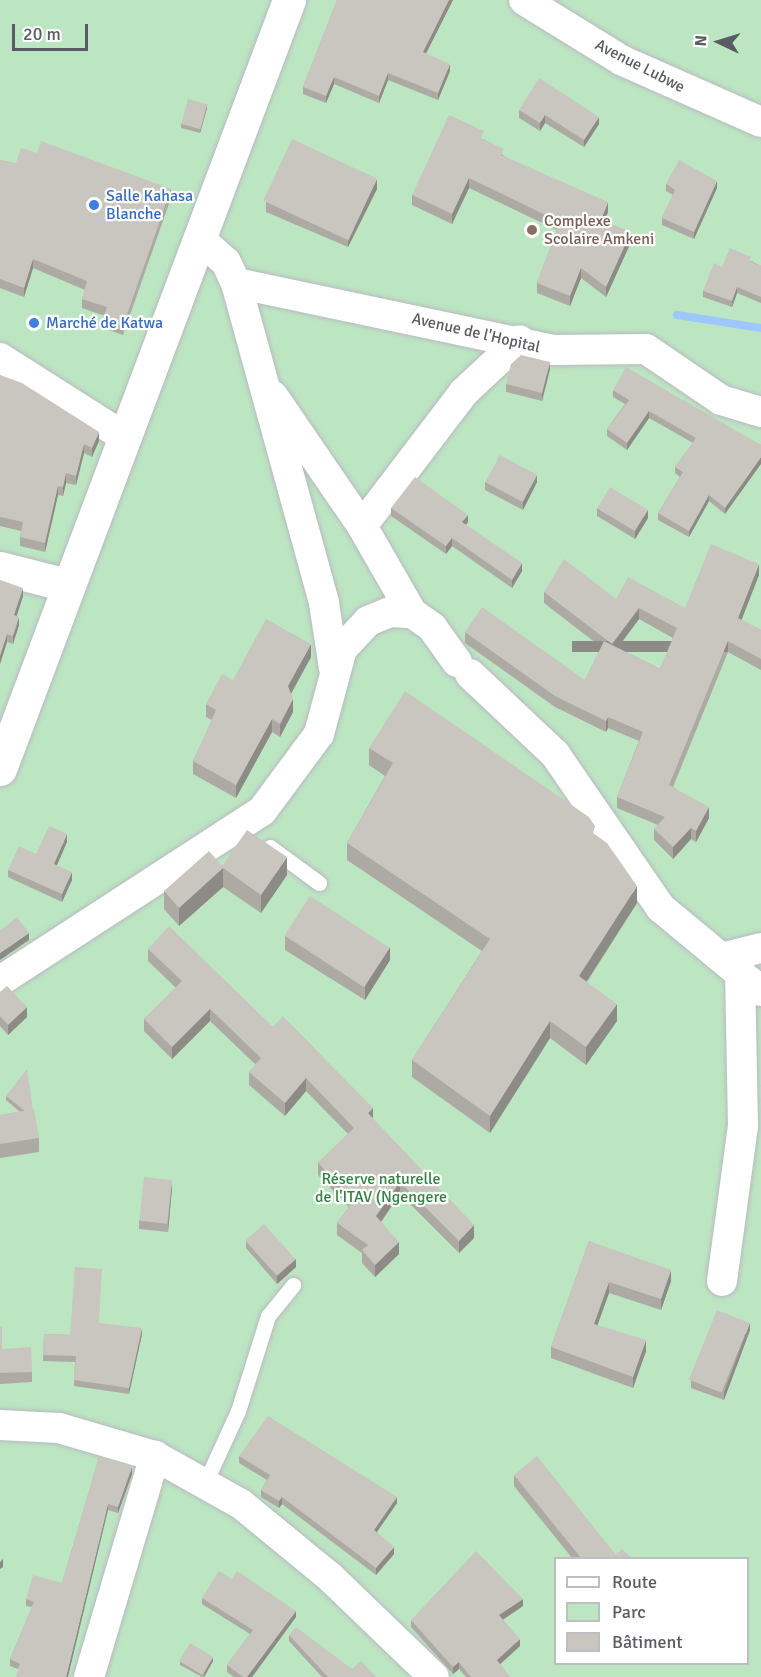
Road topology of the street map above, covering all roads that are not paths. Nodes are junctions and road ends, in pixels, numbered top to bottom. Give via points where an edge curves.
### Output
1 (289, 0) edge
2 (525, 0) edge
3 (761, 122) edge
4 (199, 238) junction
5 (236, 283) junction
6 (520, 340) junction
7 (0, 358) edge
8 (260, 377) junction
9 (761, 412) edge
10 (126, 438) junction
11 (362, 526) junction
12 (0, 568) edge
13 (66, 585) junction
14 (412, 612) junction
15 (334, 668) junction
16 (0, 769) edge
17 (243, 828) junction
18 (319, 883) dead end
19 (761, 948) edge
20 (742, 973) edge
21 (0, 981) edge
22 (722, 1281) dead end
23 (293, 1285) dead end
24 (0, 1425) edge
25 (155, 1456) junction
26 (205, 1483) junction
27 (89, 1677) edge
28 (434, 1677) edge

1 - 4 main road
2 - 3 street, Avenue Lubwe via 621,60
4 - 5 street via 226,262
4 - 10 main road
5 - 6 street, Avenue de l'Hopital
5 - 8 street
6 - 9 street, Avenue de l'Hopital via 553,350 646,349 721,400
6 - 11 street via 464,392
7 - 10 street
8 - 11 street
8 - 15 street via 324,603
10 - 13 main road
11 - 14 street
12 - 13 main road
13 - 16 main road
14 - 15 street via 390,612 369,621 351,635
14 - 20 street via 432,627 464,668 555,754 667,914 694,940
15 - 17 street via 319,734 302,763
17 - 18 lane
17 - 21 street via 159,875
19 - 20 street
20 - 22 street via 743,1126
23 - 26 lane via 268,1316 238,1411
24 - 25 street via 59,1428
25 - 26 street
25 - 27 street
26 - 28 street via 271,1526

